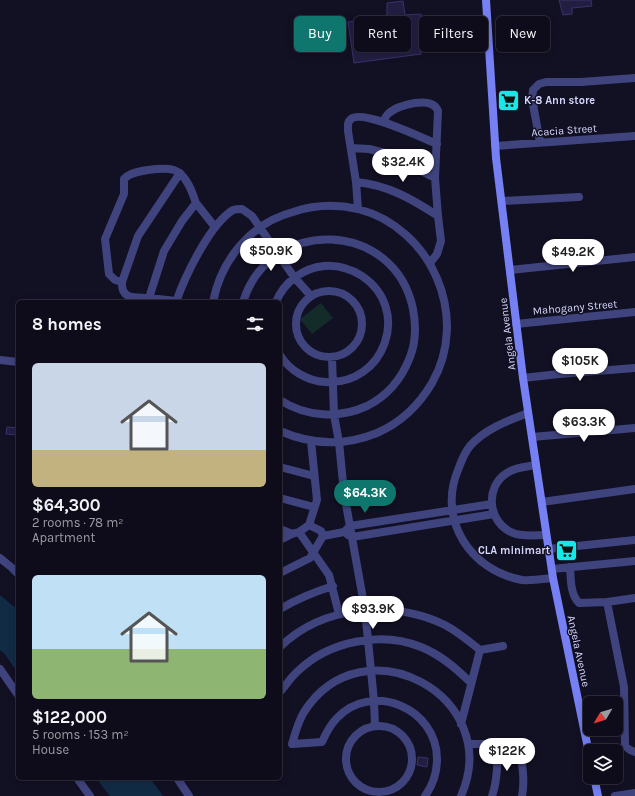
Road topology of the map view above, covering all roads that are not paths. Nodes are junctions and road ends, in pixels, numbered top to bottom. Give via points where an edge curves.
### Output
1 (486, 0) edge
2 (635, 78) edge
3 (383, 121) junction
4 (635, 136) edge
5 (540, 142) junction
6 (436, 144) junction
7 (495, 146) junction
8 (351, 148) junction
9 (180, 174) junction
10 (435, 178) junction
11 (356, 182) junction
12 (579, 197) dead end
13 (502, 201) junction
14 (196, 203) junction
15 (358, 209) junction
16 (438, 216) junction
17 (215, 226) junction
18 (260, 227) junction
19 (278, 254) junction
20 (635, 257) edge
21 (430, 263) junction
22 (510, 270) junction
23 (294, 278) junction
24 (122, 282) junction
25 (311, 296) junction
26 (149, 298) junction
27 (162, 300) edge
28 (177, 300) edge
29 (214, 300) edge
30 (244, 300) edge
31 (277, 300) edge
32 (635, 312) edge
33 (516, 324) junction
34 (282, 357) edge
35 (332, 358) junction
36 (0, 360) edge
37 (16, 362) edge
38 (635, 368) edge
39 (523, 378) junction
40 (334, 383) junction
41 (282, 401) edge
42 (528, 413) junction
43 (334, 415) junction
44 (635, 428) edge
45 (282, 432) edge
46 (532, 437) junction
47 (311, 441) junction
48 (339, 442) junction
49 (536, 465) junction
50 (282, 468) edge
51 (314, 476) junction
52 (635, 489) edge
53 (282, 499) edge
54 (542, 502) junction
55 (492, 504) junction
56 (314, 507) junction
57 (452, 510) junction
58 (494, 514) junction
59 (453, 520) junction
60 (309, 525) junction
61 (350, 526) junction
62 (282, 530) edge
63 (344, 532) junction
64 (295, 533) junction
65 (546, 534) junction
66 (323, 536) junction
67 (352, 537) junction
68 (282, 539) edge
69 (635, 540) edge
70 (548, 549) junction
71 (313, 551) junction
72 (0, 558) edge
73 (635, 561) edge
74 (570, 567) junction
75 (16, 572) edge
76 (282, 572) edge
77 (552, 573) junction
78 (333, 586) junction
79 (635, 598) edge
80 (607, 602) junction
81 (282, 608) edge
82 (365, 610) junction
83 (339, 614) junction
84 (368, 640) junction
85 (282, 646) edge
86 (503, 646) dead end
87 (480, 650) junction
88 (0, 669) edge
89 (370, 671) junction
90 (471, 683) junction
91 (282, 690) edge
92 (16, 692) edge
93 (374, 701) junction
94 (461, 724) junction
95 (375, 726) junction
96 (468, 744) junction
97 (497, 744) junction
98 (587, 744) edge
99 (635, 752) edge
100 (78, 780) edge
101 (178, 780) edge
102 (595, 784) edge
103 (635, 793) edge
104 (376, 794) edge
105 (90, 796) edge
106 (189, 796) edge
107 (425, 796) edge
108 (461, 796) edge
109 (492, 796) edge
110 (522, 796) edge
111 (598, 796) edge
112 (615, 796) edge

1 - 7 main road, Angela Avenue
2 - 5 street via 538,84 534,87 532,99
3 - 6 street
3 - 6 street via 389,113 414,103 434,105 438,111
3 - 8 street via 358,116 351,119 348,125
4 - 5 street, Acacia Street
5 - 7 street, Acacia Street
6 - 10 street
7 - 13 main road, Angela Avenue
8 - 10 street via 385,154
8 - 11 street
9 - 14 street via 190,185
9 - 24 street via 138,236
9 - 24 street via 174,170 156,170 133,173 124,179 124,194 105,239 109,274
10 - 16 street
11 - 15 street
11 - 16 street via 401,193
12 - 13 street
13 - 22 main road, Angela Avenue
14 - 17 street
14 - 26 street via 164,251
15 - 18 street via 339,206 305,208 288,213
15 - 21 street via 397,227 419,248
16 - 21 street via 441,241 437,254
17 - 18 street via 235,209 242,209 252,216
17 - 28 street via 188,273
18 - 19 street
18 - 29 street via 227,264
19 - 23 street
19 - 30 street via 254,278
19 - 43 street via 299,243 324,239 362,246 394,269 412,303 415,316 414,342 400,378 371,404
20 - 22 street
21 - 48 street via 441,287 447,317 445,348 436,377 419,402 396,422 369,436
22 - 33 main road, Angela Avenue
23 - 25 street
23 - 31 street
23 - 40 street via 314,268 347,268 374,286 385,306 388,327 378,358 362,373
24 - 26 street via 124,294
25 - 35 street via 304,302 296,317 297,334 301,342 313,353
25 - 35 street via 334,291 349,298 360,311 362,327 357,343 345,354
26 - 27 street
32 - 33 street, Mahogany Street
33 - 39 main road, Angela Avenue
34 - 40 street via 303,376 316,381
35 - 40 street
36 - 37 street
38 - 39 street
39 - 42 main road, Angela Avenue
40 - 43 street
41 - 43 street via 302,411
42 - 46 main road, Angela Avenue
42 - 57 street via 494,427 470,447 455,476 450,499
43 - 48 street
44 - 46 street
45 - 47 street
46 - 49 main road, Angela Avenue
47 - 48 street
47 - 51 street
48 - 61 street
49 - 54 main road, Angela Avenue
49 - 55 street via 513,469 505,474 494,487
50 - 51 street
51 - 56 street via 317,500
52 - 54 street
53 - 56 street
54 - 65 main road, Angela Avenue
55 - 57 street
55 - 58 street
56 - 60 street
57 - 59 street
57 - 61 street
58 - 59 street
58 - 65 street via 505,528 513,532
59 - 67 street
59 - 77 street via 466,544 484,563 497,572 524,580 536,580
60 - 64 street
60 - 66 street via 321,531
61 - 63 street
61 - 67 street
62 - 64 street
63 - 66 street
63 - 67 street
64 - 68 street
64 - 71 street
65 - 70 main road, Angela Avenue
66 - 71 street
67 - 82 street
69 - 70 street
70 - 77 main road, Angela Avenue
71 - 76 street via 310,558
71 - 78 street via 326,569
72 - 75 street
73 - 74 street
74 - 77 street
74 - 80 street via 573,592 579,603
77 - 98 main road, Angela Avenue
78 - 81 street via 312,592
78 - 83 street
79 - 80 street
80 - 99 street via 624,687 625,746
82 - 83 street
82 - 84 street
82 - 87 street via 393,610 427,617 464,636
83 - 85 street via 300,632
84 - 89 street
84 - 90 street via 404,642 421,647 440,656
84 - 91 street via 346,643 311,660
86 - 87 street
87 - 90 street
88 - 92 street
89 - 93 street
89 - 93 street via 339,680 313,700 296,728 292,744 322,742 328,729 348,709 360,703
89 - 94 street via 402,674 431,687 448,704
90 - 94 street
93 - 95 street
93 - 107 street via 403,706 416,714 433,738 437,752 437,767 433,782
94 - 96 street
95 - 104 street via 366,728 354,737 347,750 346,759 352,778 358,785
95 - 104 street via 385,726 403,736 412,754 412,764 404,782 396,788
96 - 97 street
96 - 108 street via 468,767
97 - 109 street via 498,766
97 - 110 street via 516,745 523,770
100 - 105 street
101 - 106 street
102 - 111 main road
103 - 112 street

